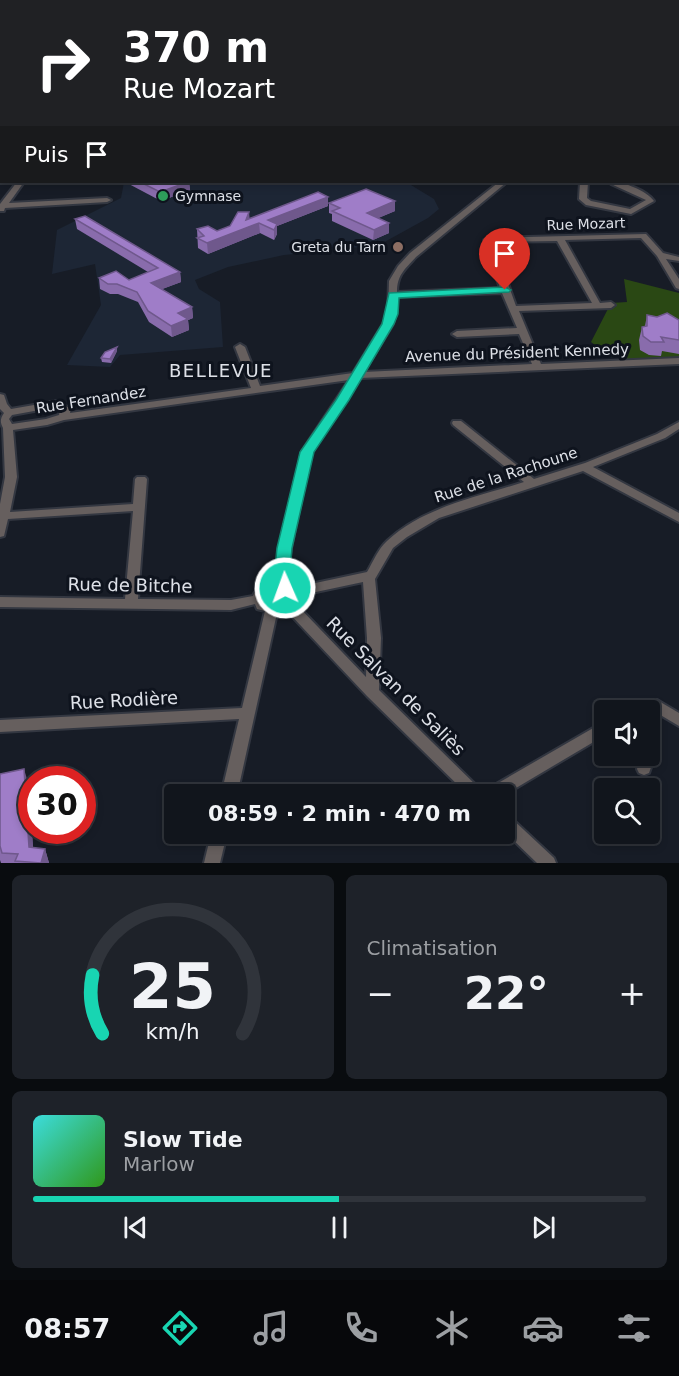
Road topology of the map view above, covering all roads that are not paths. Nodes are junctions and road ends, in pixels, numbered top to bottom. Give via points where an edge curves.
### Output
1 (19, 183) edge
2 (502, 183) edge
3 (584, 183) edge
4 (616, 183) edge
5 (107, 200) dead end
6 (1, 209) edge
7 (560, 238) junction
8 (660, 255) junction
9 (679, 259) edge
10 (679, 286) edge
11 (505, 290) junction
12 (393, 295) junction
13 (597, 305) junction
14 (611, 305) dead end
15 (513, 309) junction
16 (522, 331) junction
17 (458, 334) dead end
18 (240, 347) dead end
19 (679, 361) edge
20 (538, 368) junction
21 (357, 375) junction
22 (257, 391) junction
23 (0, 397) edge
24 (9, 413) junction
25 (63, 417) junction
26 (457, 423) dead end
27 (679, 425) edge
28 (8, 428) junction
29 (584, 467) junction
30 (141, 479) dead end
31 (532, 483) junction
32 (4, 494) edge
33 (140, 507) junction
34 (3, 516) junction
35 (679, 518) edge
36 (0, 533) edge
37 (370, 576) junction
38 (286, 595) junction
39 (258, 599) junction
40 (0, 602) edge
41 (131, 604) junction
42 (272, 609) junction
43 (372, 692) junction
44 (660, 708) edge
45 (249, 713) junction
46 (679, 720) edge
47 (0, 726) edge
48 (594, 735) edge
49 (232, 784) edge
50 (466, 784) edge
51 (510, 784) edge
52 (515, 832) edge
53 (217, 844) edge
54 (212, 863) edge
55 (548, 863) edge

1 - 6 street
2 - 12 street via 413,255 393,281
3 - 4 street via 583,199 589,203 631,212 650,201
5 - 6 street
7 - 8 street, Rue Mozart via 643,236
7 - 11 street, Rue Mozart via 488,240
7 - 13 street
8 - 9 street, Rue Mozart
8 - 10 street, Rue Mozart
11 - 12 street
11 - 15 street
12 - 21 street via 388,324
13 - 14 street
13 - 15 street
15 - 16 street
16 - 17 street
16 - 20 street
18 - 22 street
19 - 20 street, Avenue du Président Kennedy
20 - 21 street, Avenue du Président Kennedy
21 - 22 street, Rue Fernandez
21 - 38 street via 307,452 285,548
22 - 25 street, Rue Fernandez
23 - 24 street
24 - 25 street via 57,404 66,409
24 - 28 street via 4,419
25 - 28 street, Rue Fernandez
26 - 31 street
27 - 29 street, Rue de la Rachoune
28 - 32 street via 11,466
29 - 31 street, Rue de la Rachoune
29 - 35 street
30 - 33 street
31 - 37 street, Rue de la Rachoune via 427,519 389,546
32 - 34 street
33 - 34 street
33 - 41 street
34 - 36 street
37 - 38 street
37 - 43 street
38 - 39 street, Rue de Bitche via 265,588
38 - 42 street via 281,608
38 - 43 street, Rue Salvan de Saliès
39 - 41 street, Rue de Bitche via 231,604
39 - 42 street via 262,606
40 - 41 street, Rue de Bitche
42 - 45 street
43 - 50 street, Rue Salvan de Saliès
44 - 46 street
45 - 47 street, Rue Rodière
45 - 49 street
48 - 51 street
52 - 55 street
53 - 54 street

